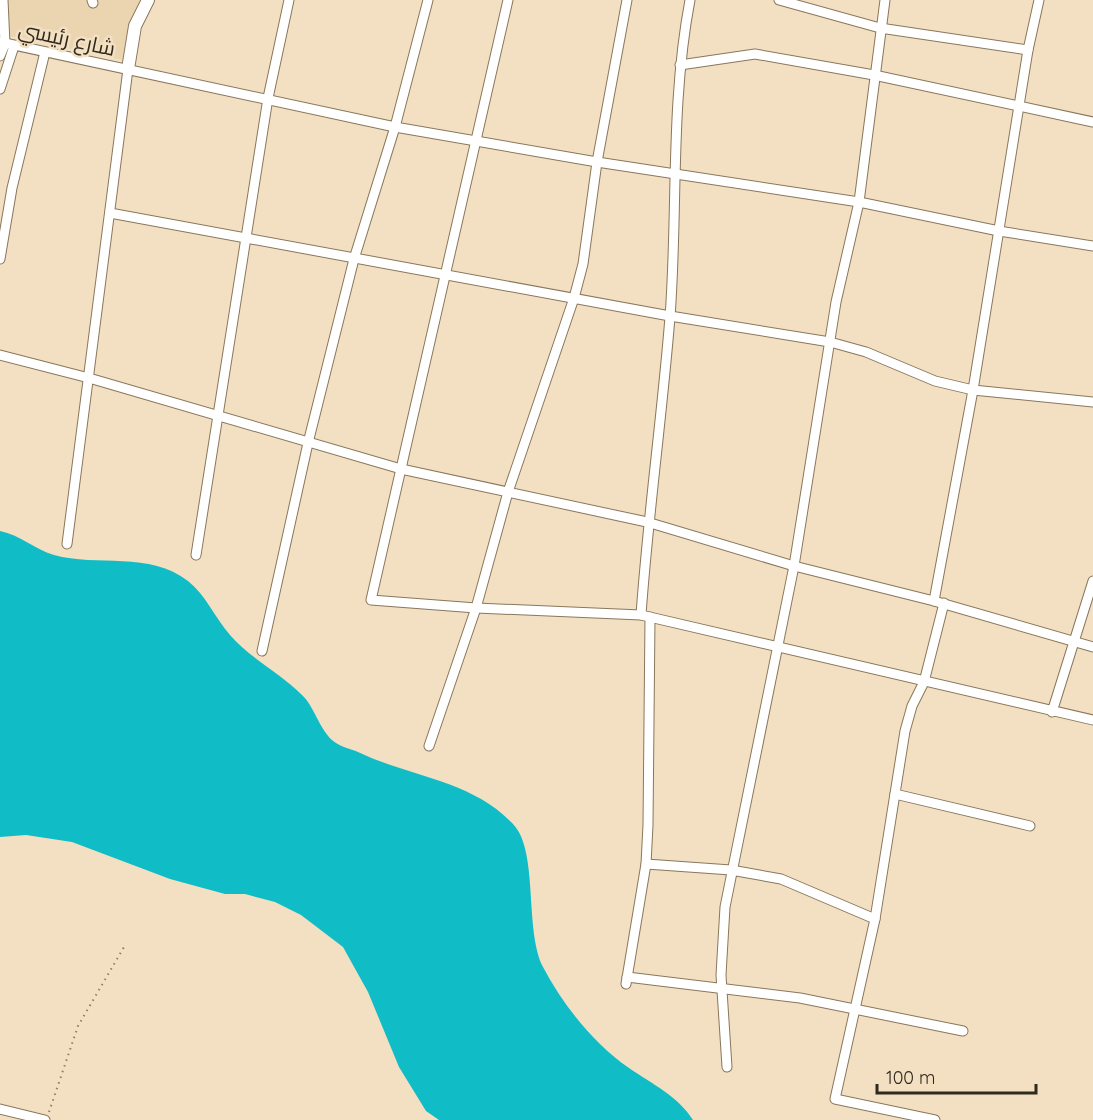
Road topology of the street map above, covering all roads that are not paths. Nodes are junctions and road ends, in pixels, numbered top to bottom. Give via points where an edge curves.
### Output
1 (3, 0) edge
2 (148, 0) edge
3 (289, 0) edge
4 (428, 0) edge
5 (508, 0) edge
6 (627, 0) edge
7 (690, 0) edge
8 (779, 0) edge
9 (885, 0) edge
10 (1039, 0) edge
11 (880, 28) junction
12 (6, 44) edge
13 (1028, 50) junction
14 (45, 52) junction
15 (0, 56) edge
16 (680, 65) junction
17 (128, 69) junction
18 (874, 75) junction
19 (0, 89) edge
20 (268, 98) junction
21 (1020, 107) junction
22 (1093, 122) edge
23 (394, 127) junction
24 (476, 142) junction
25 (597, 162) junction
26 (674, 173) junction
27 (859, 202) junction
28 (110, 213) junction
29 (999, 231) junction
30 (247, 239) junction
31 (1093, 246) edge
32 (1, 248) edge
33 (0, 259) edge
34 (354, 259) junction
35 (446, 274) junction
36 (574, 298) junction
37 (670, 316) junction
38 (830, 342) junction
39 (0, 355) edge
40 (89, 378) junction
41 (973, 390) junction
42 (1093, 402) edge
43 (219, 418) junction
44 (308, 443) junction
45 (401, 469) junction
46 (508, 492) junction
47 (648, 522) junction
48 (67, 544) dead end
49 (196, 555) dead end
50 (794, 566) junction
51 (1093, 581) edge
52 (939, 602) junction
53 (476, 608) junction
54 (646, 616) junction
55 (1076, 641) junction
56 (776, 645) junction
57 (1093, 647) edge
58 (262, 651) dead end
59 (924, 682) junction
60 (1052, 712) junction
61 (1093, 720) edge
62 (429, 746) dead end
63 (895, 794) junction
64 (1030, 826) dead end
65 (646, 864) junction
66 (731, 870) junction
67 (875, 919) junction
68 (722, 990) junction
69 (856, 1009) junction
70 (963, 1031) dead end
71 (727, 1067) dead end
72 (0, 1109) edge
73 (46, 1120) edge
74 (935, 1120) edge

1 - 12 street
2 - 17 street via 135,26
3 - 20 street
4 - 23 street
5 - 24 street
6 - 25 street
7 - 16 street
8 - 11 street
9 - 11 street
10 - 13 street
11 - 13 street
11 - 18 street
12 - 14 street, شارع رئيسي
12 - 15 street
12 - 19 street
13 - 21 street
14 - 17 street, شارع رئيسي
14 - 32 street
16 - 18 street via 755,54
16 - 26 street
17 - 20 street, شارع رئيسي
17 - 28 street
18 - 21 street
18 - 27 street
20 - 23 street, شارع رئيسي
20 - 30 street
21 - 22 street
21 - 29 street
23 - 24 street, شارع رئيسي
23 - 34 street
24 - 25 street, شارع رئيسي
24 - 35 street
25 - 26 street, شارع رئيسي
25 - 36 street via 588,235
26 - 27 street, شارع رئيسي
26 - 37 street
27 - 29 street, شارع رئيسي
27 - 38 street
28 - 30 street
28 - 40 street
29 - 31 street, شارع رئيسي
29 - 41 street
30 - 34 street
30 - 43 street
32 - 33 street
34 - 35 street
34 - 44 street
35 - 36 street
35 - 45 street
36 - 37 street
36 - 46 street
37 - 38 street
37 - 47 street
38 - 41 street via 866,352 935,381
38 - 50 street
39 - 40 street
40 - 43 street
40 - 48 street
41 - 42 street
41 - 52 street
43 - 44 street
43 - 49 street
44 - 45 street
44 - 58 street
45 - 46 street
45 - 53 street via 371,600
46 - 47 street
46 - 53 street
47 - 50 street
47 - 54 street
50 - 52 street
50 - 56 street
51 - 55 street
52 - 55 street
52 - 59 street
53 - 54 street
53 - 62 street
54 - 56 street
54 - 65 street
55 - 57 street
55 - 60 street
56 - 59 street
56 - 66 street
59 - 60 street
59 - 63 street via 905,731
60 - 61 street
63 - 64 street
63 - 67 street
65 - 66 street
65 - 68 street via 626,980
66 - 67 street via 781,879
66 - 68 street via 725,907
67 - 69 street
68 - 69 street via 800,998
68 - 71 street
69 - 70 street
69 - 74 street via 835,1099
72 - 73 street

